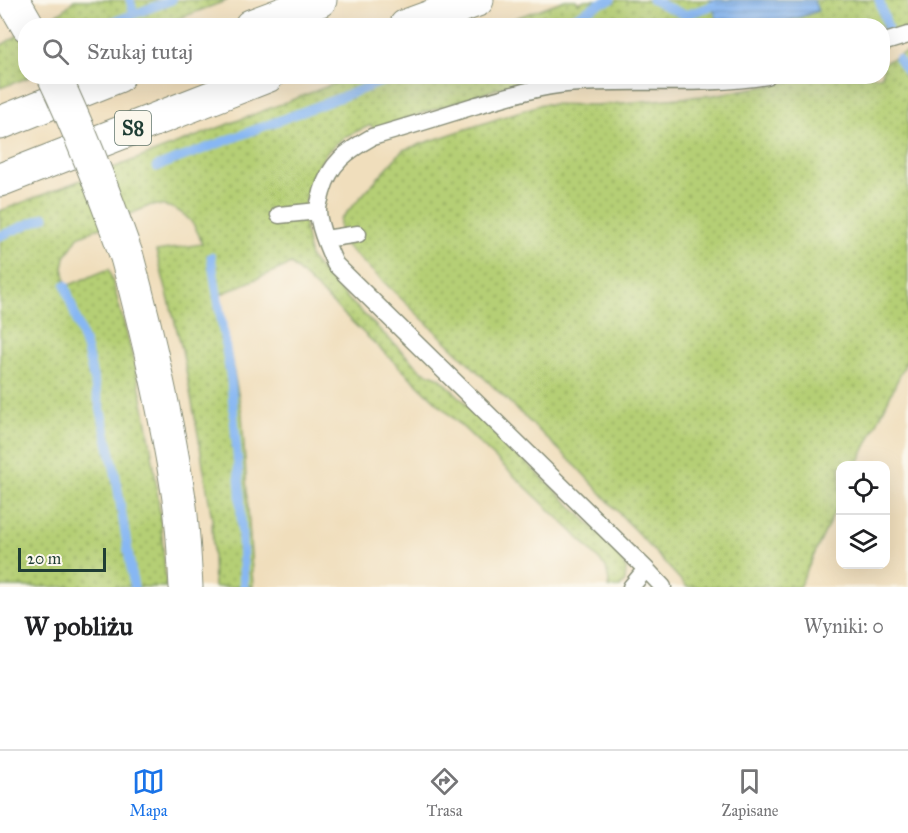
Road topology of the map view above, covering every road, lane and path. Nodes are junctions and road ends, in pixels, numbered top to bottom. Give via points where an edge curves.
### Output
1 (13, 0) edge
2 (320, 0) edge
3 (477, 0) edge
4 (23, 18) edge
5 (272, 18) edge
6 (428, 18) edge
7 (908, 35) edge
8 (890, 41) edge
9 (58, 84) edge
10 (98, 84) edge
11 (246, 84) edge
12 (564, 84) edge
13 (0, 123) edge
14 (0, 180) edge
15 (318, 211) junction
16 (279, 215) dead end
17 (358, 234) dead end
18 (325, 239) junction
19 (646, 569) junction
20 (186, 587) edge
21 (631, 587) edge
22 (663, 587) edge

1 - 4 main road
2 - 5 main road
3 - 6 main road
7 - 8 lane
9 - 20 main road, bridge via 104,192 149,339 178,488
10 - 13 main road, S8
11 - 14 main road, S8
12 - 15 lane via 503,97 372,137 334,165
15 - 16 lane
15 - 18 lane
17 - 18 lane
18 - 19 lane via 335,264
19 - 21 lane
19 - 22 lane

